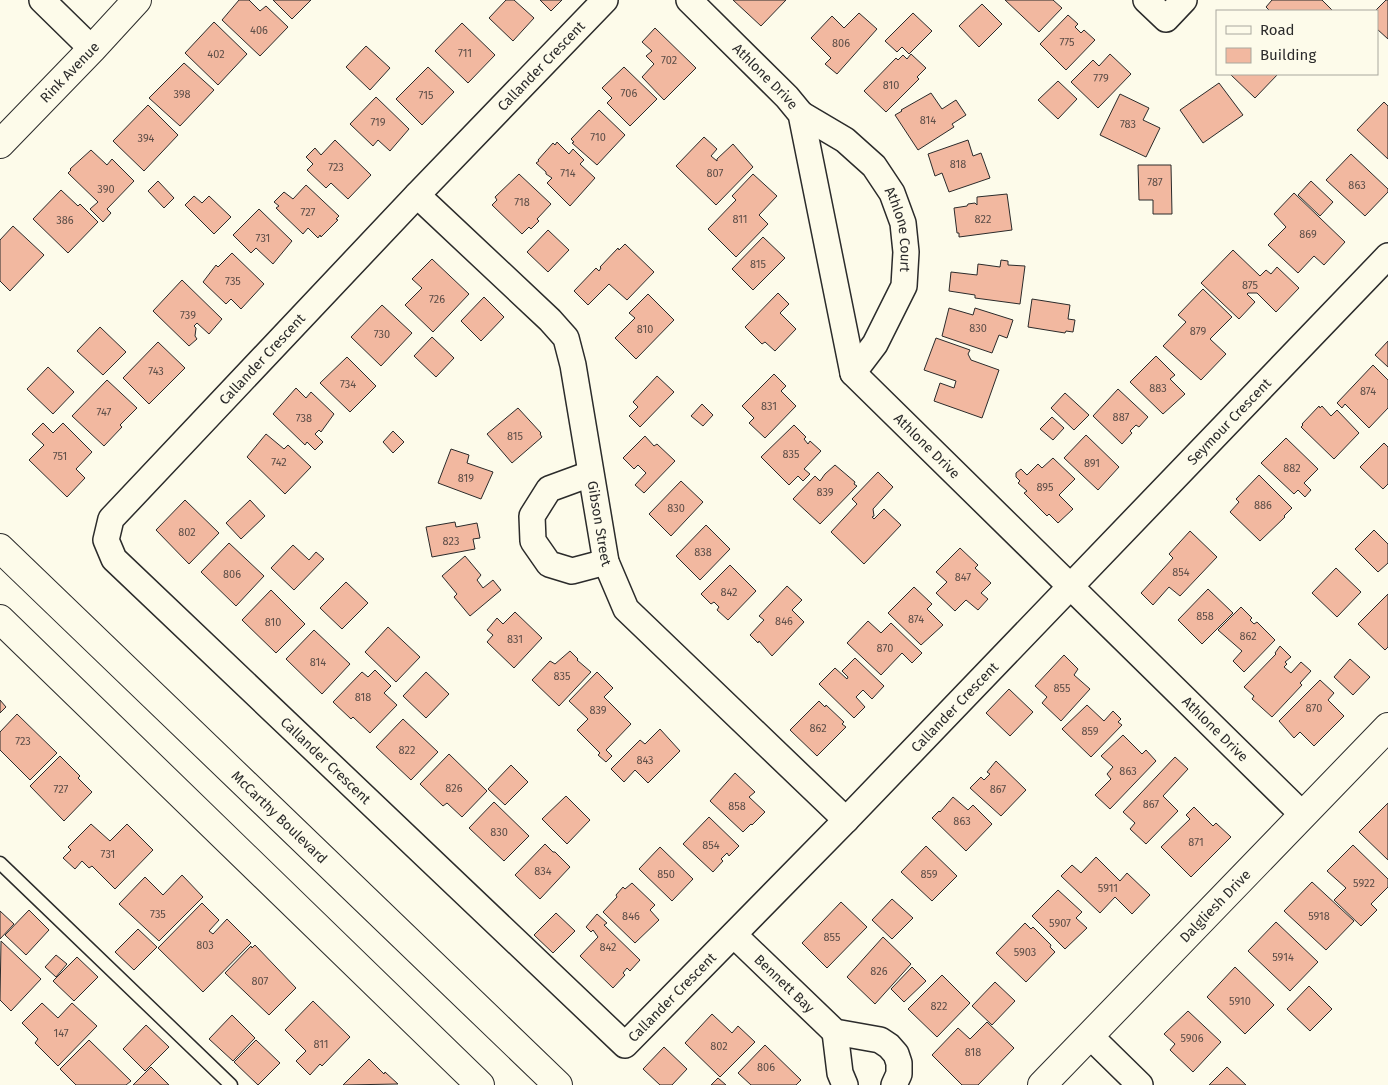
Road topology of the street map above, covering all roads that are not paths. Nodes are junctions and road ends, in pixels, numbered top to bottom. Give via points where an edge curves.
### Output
1 (42, 0) edge
2 (137, 0) edge
3 (605, 0) edge
4 (688, 0) edge
5 (1146, 0) edge
6 (1184, 0) edge
7 (92, 49) junction
8 (801, 114) junction
9 (0, 144) edge
10 (417, 195) junction
11 (1388, 256) edge
12 (853, 373) junction
13 (590, 474) junction
14 (0, 548) edge
15 (606, 562) junction
16 (1070, 586) junction
17 (0, 619) edge
18 (1388, 727) edge
19 (1303, 815) junction
20 (846, 820) junction
21 (0, 863) edge
22 (734, 935) junction
23 (835, 1032) junction
24 (1090, 1036) junction
25 (231, 1085) edge
26 (480, 1085) edge
27 (558, 1085) edge
28 (845, 1085) edge
29 (894, 1085) edge
30 (1042, 1085) edge
31 (1140, 1085) edge

1 - 7 street
2 - 7 main road, Rink Avenue
3 - 10 street, Callander Crescent
4 - 8 street, Athlone Drive
5 - 6 street via 1166,19
7 - 9 main road, Rink Avenue
8 - 12 street, Athlone Drive
8 - 12 street, Athlone Court via 845,140 874,166 892,193 903,223 906,252 904,286 875,344
10 - 13 street, Gibson Street via 566,338
10 - 22 street, Callander Crescent via 111,519 106,540 114,559 625,1045
11 - 16 street, Seymour Crescent
12 - 16 street, Athlone Drive
13 - 15 street, Gibson Street
13 - 15 street via 549,489 532,516 532,542 549,564 572,571
14 - 27 main road, McCarthy Boulevard
15 - 20 street, Gibson Street via 626,610
16 - 19 street, Athlone Drive
16 - 20 street, Callander Crescent
17 - 26 main road
18 - 19 main road, Dalgliesh Drive
19 - 24 main road, Dalgliesh Drive
20 - 22 street, Callander Crescent
21 - 25 lane
22 - 23 street, Bennett Bay
23 - 28 street via 840,1073
23 - 29 street via 880,1040 889,1046 899,1064
24 - 30 main road, Dalgliesh Drive
24 - 31 street

